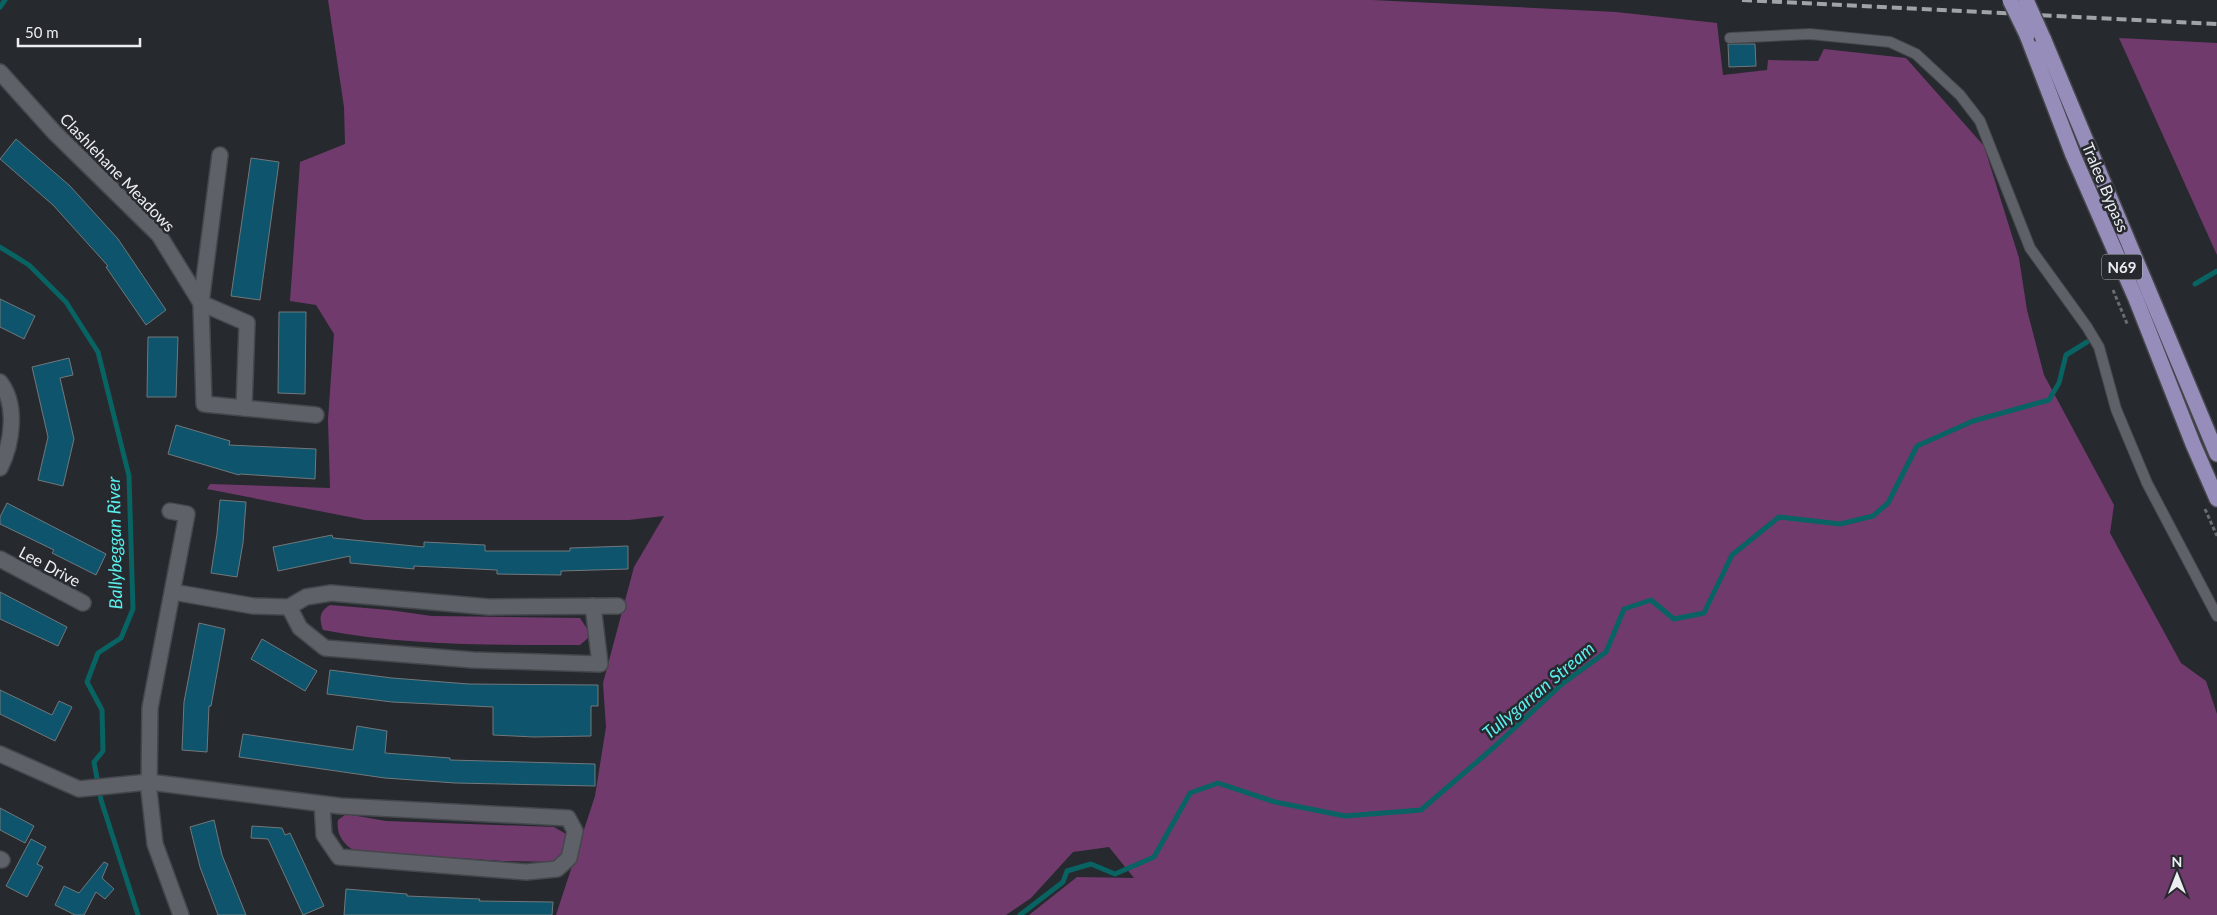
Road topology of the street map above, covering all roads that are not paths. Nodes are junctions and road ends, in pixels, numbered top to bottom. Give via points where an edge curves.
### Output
1 (2010, 0) edge
2 (2026, 0) edge
3 (1730, 38) dead end
4 (0, 72) edge
5 (220, 155) dead end
6 (201, 303) junction
7 (0, 382) edge
8 (244, 408) junction
9 (316, 415) dead end
10 (2217, 454) edge
11 (0, 468) edge
12 (2217, 499) edge
13 (170, 511) dead end
14 (0, 559) edge
15 (173, 592) junction
16 (83, 603) dead end
17 (593, 606) junction
18 (618, 606) dead end
19 (289, 608) junction
20 (2217, 616) edge
21 (0, 754) edge
22 (149, 782) junction
23 (322, 804) junction
24 (181, 915) edge

1 - 12 main road, Tralee Bypass / N69, bridge
2 - 10 main road, Tralee Bypass / N69, bridge
3 - 20 lane via 1810,34 1890,42 1916,54 1960,95 1980,120 2030,248 2099,347 2116,409 2147,483
4 - 6 street, Clashlehane Meadows via 54,132 159,235
5 - 6 street
6 - 8 street via 247,324
6 - 8 street via 204,404
7 - 11 street via 12,421 8,453
8 - 9 street
13 - 15 street via 187,514
14 - 16 street, Lee Drive
15 - 19 street via 252,606
15 - 22 street via 150,708
17 - 18 street
17 - 19 street via 489,608 331,593 306,597
17 - 19 street via 600,664 473,660 324,648 300,628
21 - 22 street via 79,789
22 - 23 street
22 - 24 street via 155,844
23 - 23 street via 568,818 575,831 569,858 557,869 526,872 339,857 324,835

